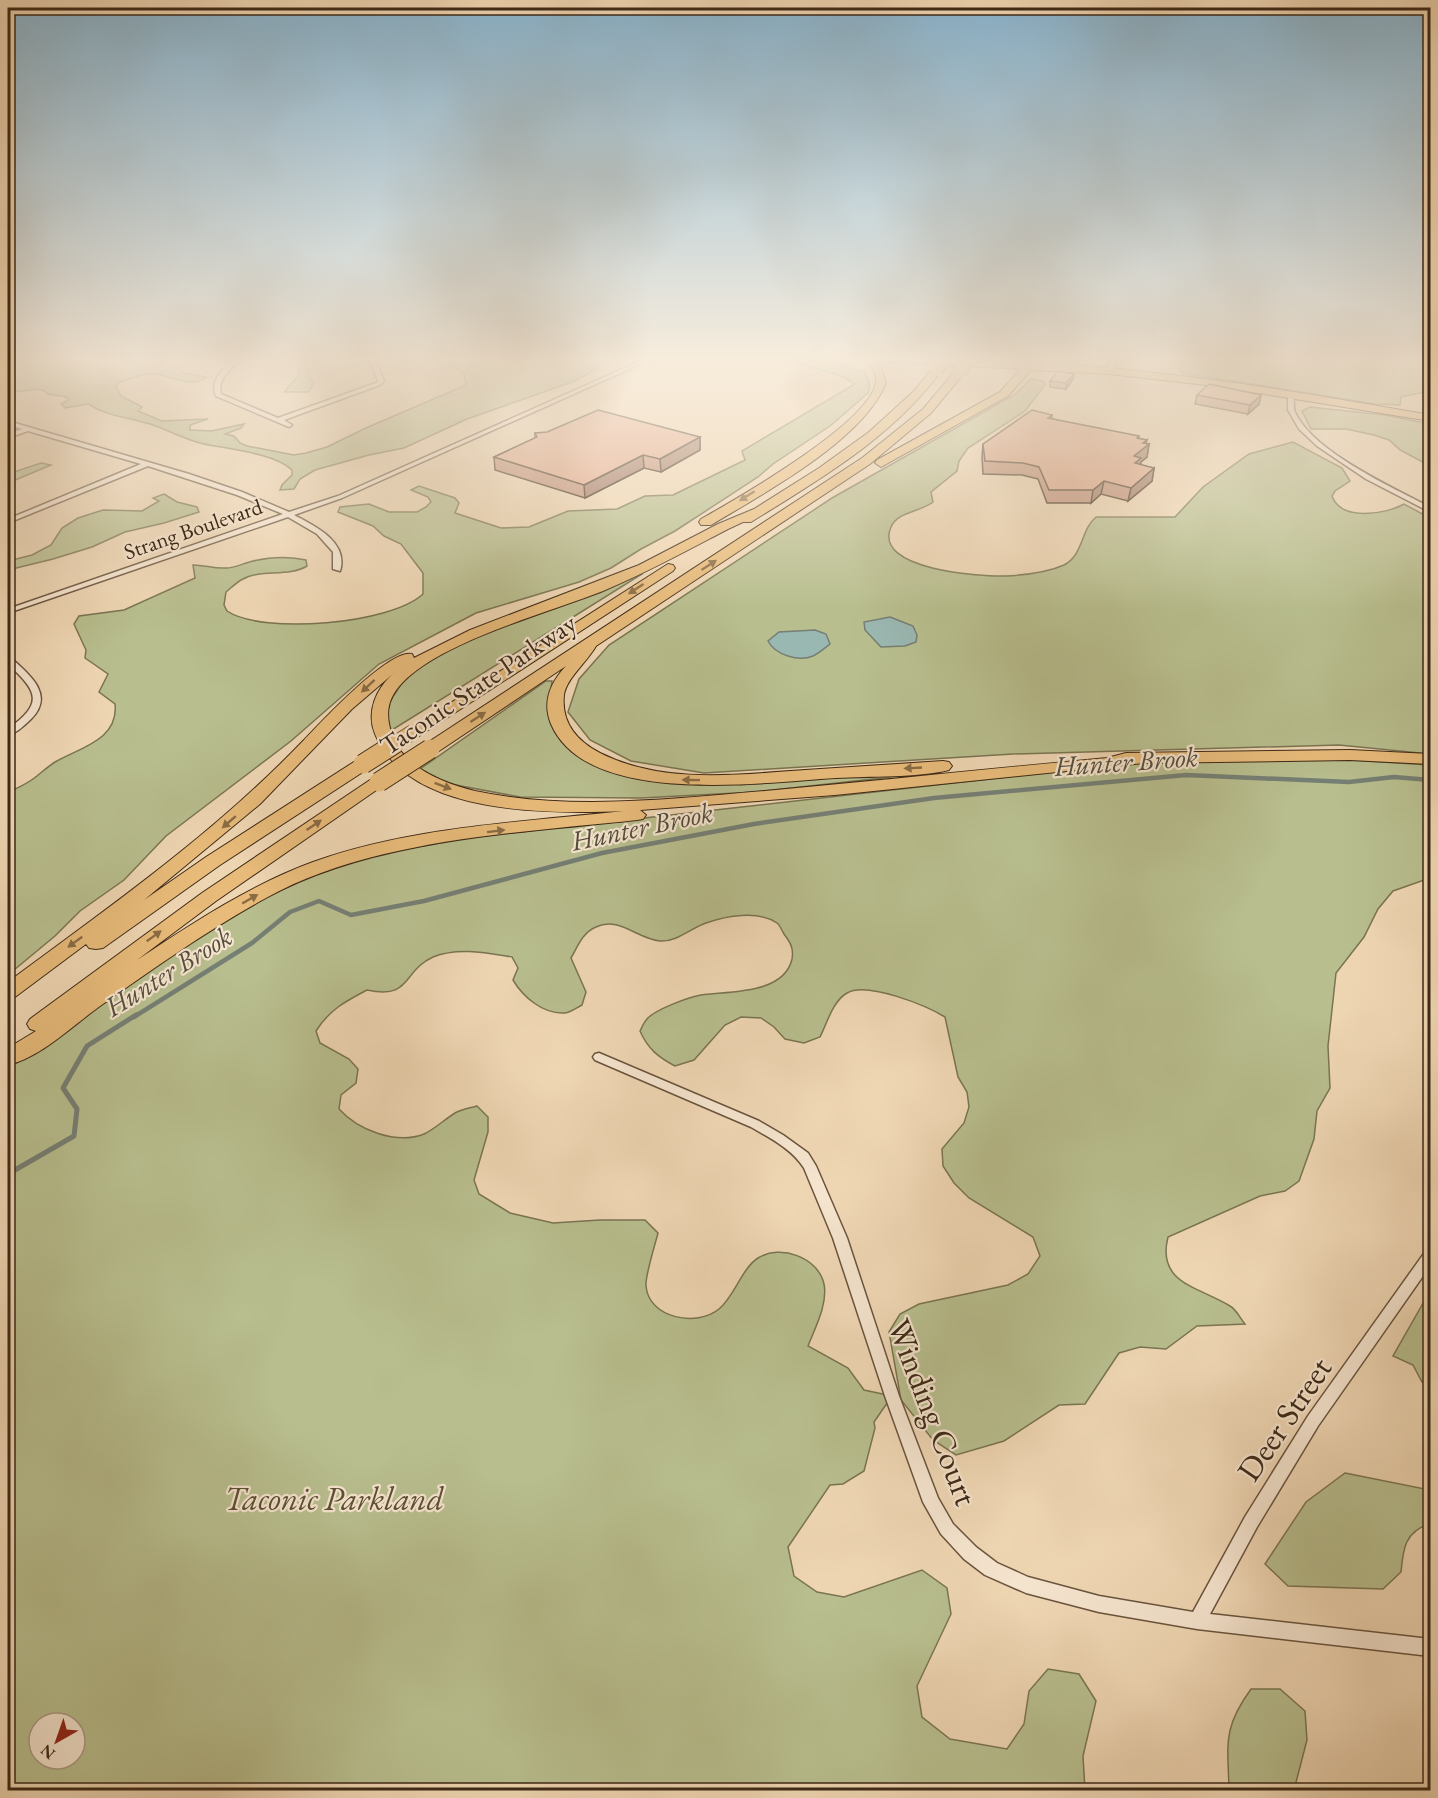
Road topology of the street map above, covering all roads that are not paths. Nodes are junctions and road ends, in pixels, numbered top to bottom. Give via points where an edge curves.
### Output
1 (72, 442) edge
2 (467, 442) edge
3 (828, 442) edge
4 (861, 442) edge
5 (891, 442) edge
6 (918, 442) edge
7 (1317, 442) edge
8 (146, 464) junction
9 (799, 505) junction
10 (1431, 510) edge
11 (756, 512) junction
12 (291, 515) junction
13 (8, 521) edge
14 (337, 569) dead end
15 (8, 611) edge
16 (590, 643) junction
17 (8, 660) edge
18 (8, 733) edge
19 (1139, 759) junction
20 (1431, 759) edge
21 (857, 788) junction
22 (8, 992) edge
23 (8, 1008) edge
24 (8, 1048) edge
25 (8, 1057) edge
26 (599, 1058) dead end
27 (1431, 1256) edge
28 (1197, 1621) junction
29 (1431, 1648) edge

1 - 8 street
2 - 12 street, Strang Boulevard
3 -> 22 highway via 643,558 573,590 438,642 392,667 217,832
4 - 11 highway, Taconic State Parkway, bridge
5 - 9 highway, Taconic State Parkway, bridge
6 - 9 highway via 816,502
7 - 10 street via 1353,468
8 - 12 street
8 - 13 street
16 -> 9 highway, Taconic State Parkway
11 -> 21 highway via 723,525 639,571 425,657 406,670 388,692 379,716 381,733 396,757 420,776 457,791 505,801 668,803
11 -> 23 highway, Taconic State Parkway, bridge via 213,861
12 - 14 street via 333,545 338,552
12 - 15 street, Strang Boulevard
19 -> 16 highway via 1013,762 732,780 681,780 640,774 582,750 569,740 559,722 555,706 558,687
24 -> 16 highway, Taconic State Parkway, bridge via 209,897
17 - 18 street via 30,680 38,701 34,711
19 - 20 highway via 1350,755
19 - 21 highway
25 -> 21 highway via 26,1049 136,971 254,897 350,855 436,838
26 - 28 street, Winding Court via 754,1124 803,1156 840,1238 932,1502 947,1529 970,1553 991,1569 1026,1585 1099,1604
27 - 28 street, Deer Street via 1312,1421
28 - 29 street, Winding Court

